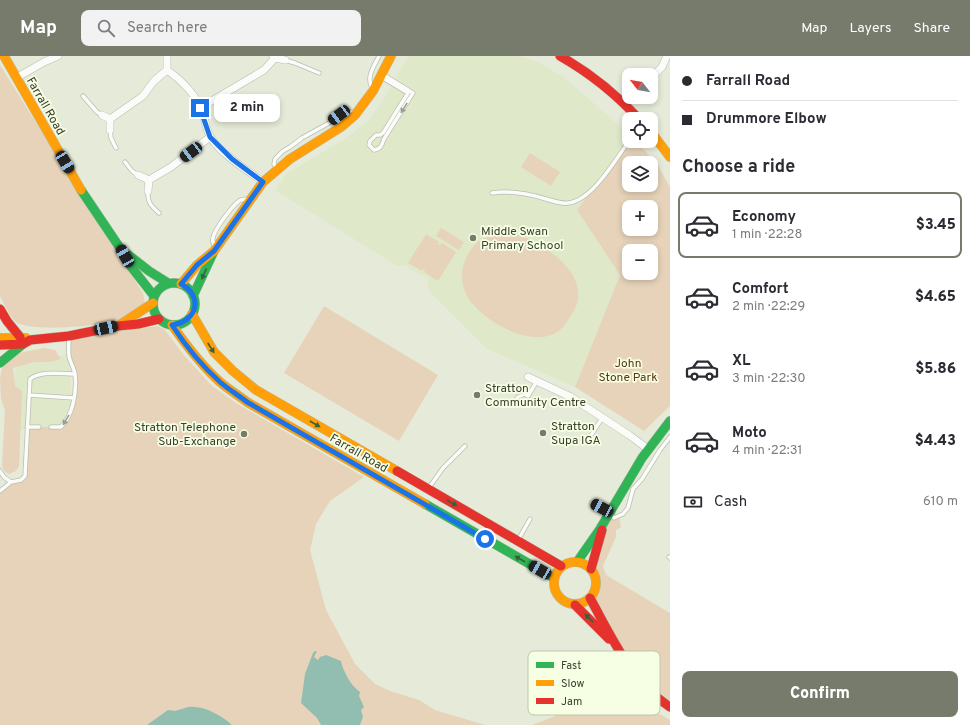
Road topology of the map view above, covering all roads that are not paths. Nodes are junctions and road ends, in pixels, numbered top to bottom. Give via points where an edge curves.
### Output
1 (4, 56) edge
2 (58, 56) edge
3 (167, 56) edge
4 (379, 56) edge
5 (391, 56) edge
6 (560, 56) edge
7 (666, 56) edge
8 (274, 57) edge
9 (285, 60) joint
10 (167, 70) junction
11 (658, 71) edge
12 (319, 73) dead end
13 (382, 76) junction
14 (16, 78) junction
15 (374, 90) junction
16 (83, 96) dead end
17 (622, 96) edge
18 (200, 108) junction
19 (102, 115) joint
20 (110, 119) junction
21 (110, 130) joint
22 (210, 137) junction
23 (658, 141) edge
24 (116, 148) dead end
25 (624, 148) edge
26 (670, 157) edge
27 (125, 162) dead end
28 (138, 175) joint
29 (149, 180) junction
30 (263, 182) junction
31 (148, 191) joint
32 (492, 193) dead end
33 (159, 213) dead end
34 (120, 248) junction
35 (215, 250) junction
36 (168, 284) junction
37 (181, 284) junction
38 (193, 296) junction
39 (154, 299) junction
40 (0, 309) edge
41 (192, 314) junction
42 (159, 319) junction
43 (172, 325) junction
44 (118, 326) junction
45 (69, 336) junction
46 (0, 338) edge
47 (24, 340) junction
48 (0, 345) edge
49 (0, 363) edge
50 (74, 374) junction
51 (528, 377) dead end
52 (537, 380) junction
53 (28, 395) junction
54 (74, 398) junction
55 (515, 401) dead end
56 (602, 418) junction
57 (670, 421) edge
58 (27, 427) junction
59 (39, 427) dead end
60 (51, 427) dead end
61 (592, 434) dead end
62 (670, 437) edge
63 (465, 446) dead end
64 (648, 449) junction
65 (0, 472) edge
66 (11, 482) junction
67 (428, 489) junction
68 (0, 491) edge
69 (592, 503) dead end
70 (609, 512) junction
71 (530, 519) dead end
72 (603, 524) junction
73 (518, 541) junction
74 (577, 562) junction
75 (561, 566) junction
76 (591, 569) junction
77 (554, 578) junction
78 (590, 598) junction
79 (575, 605) junction
80 (620, 651) edge
81 (621, 651) edge
82 (660, 700) edge
83 (670, 707) edge

1 - 14 main road, Farrall Road
2 - 14 street
3 - 10 street
4 - 15 lane via 369,77
5 - 13 main road
6 - 17 main road
7 - 11 street
8 - 9 street
8 - 18 street via 264,70
9 - 12 lane
10 - 18 street via 190,91
10 - 20 street via 154,81 143,96
13 -> 13 lane via 413,93 381,147 374,150 369,145 370,141 383,133 408,93
13 - 15 main road
14 - 34 main road, Farrall Road via 81,189
15 - 30 main road via 347,123 276,169
16 - 19 lane
18 - 22 street
19 - 20 street
20 - 21 street
21 - 24 lane
22 - 29 street via 171,167
22 - 30 street via 232,159
23 - 26 main road
25 - 32 lane via 596,186 574,202 559,202 512,192
27 - 28 lane
28 - 29 street
29 - 31 street
30 - 35 main road
31 - 33 lane via 148,202
34 - 36 main road, Farrall Road
34 - 39 main road, Farrall Road
35 - 37 main road via 197,265
35 -> 38 main road
36 - 37 main road
36 - 39 main road via 162,286
37 - 38 main road via 190,290
38 - 41 main road via 195,302
39 - 42 main road, Farrall Road via 153,309
39 - 44 main road
40 - 47 main road
41 - 43 main road via 180,324
41 -> 67 main road, Farrall Road via 214,352 256,390
42 - 43 main road
42 - 44 main road
77 -> 43 main road, Farrall Road via 247,402 220,382 178,336
44 - 45 main road
45 - 47 main road
45 - 50 lane via 69,355
46 - 47 main road
47 - 48 main road
47 - 49 main road
50 - 53 lane via 33,376 30,379
50 - 54 lane
51 - 52 street
52 - 55 lane via 528,396 522,395
52 - 56 street via 571,397
53 - 54 lane
53 - 58 lane
54 -> 60 lane via 66,423 61,427
56 - 61 lane
56 - 64 street
57 - 64 main road
58 - 59 lane
58 - 66 lane via 25,476 22,480
62 - 70 lane via 633,489 628,508 614,518
63 - 67 lane via 443,468
64 - 70 main road
65 - 66 lane
66 - 68 lane
67 -> 73 main road, Farrall Road
69 - 70 lane
70 - 72 main road
71 - 73 lane
72 - 74 main road
72 - 76 main road
73 - 75 main road, Farrall Road
74 - 75 main road
74 - 76 main road
75 - 77 main road
76 - 78 main road via 596,580
77 - 79 main road via 553,586 557,596
78 - 79 main road
78 - 81 main road
80 -> 79 main road
82 - 83 main road

